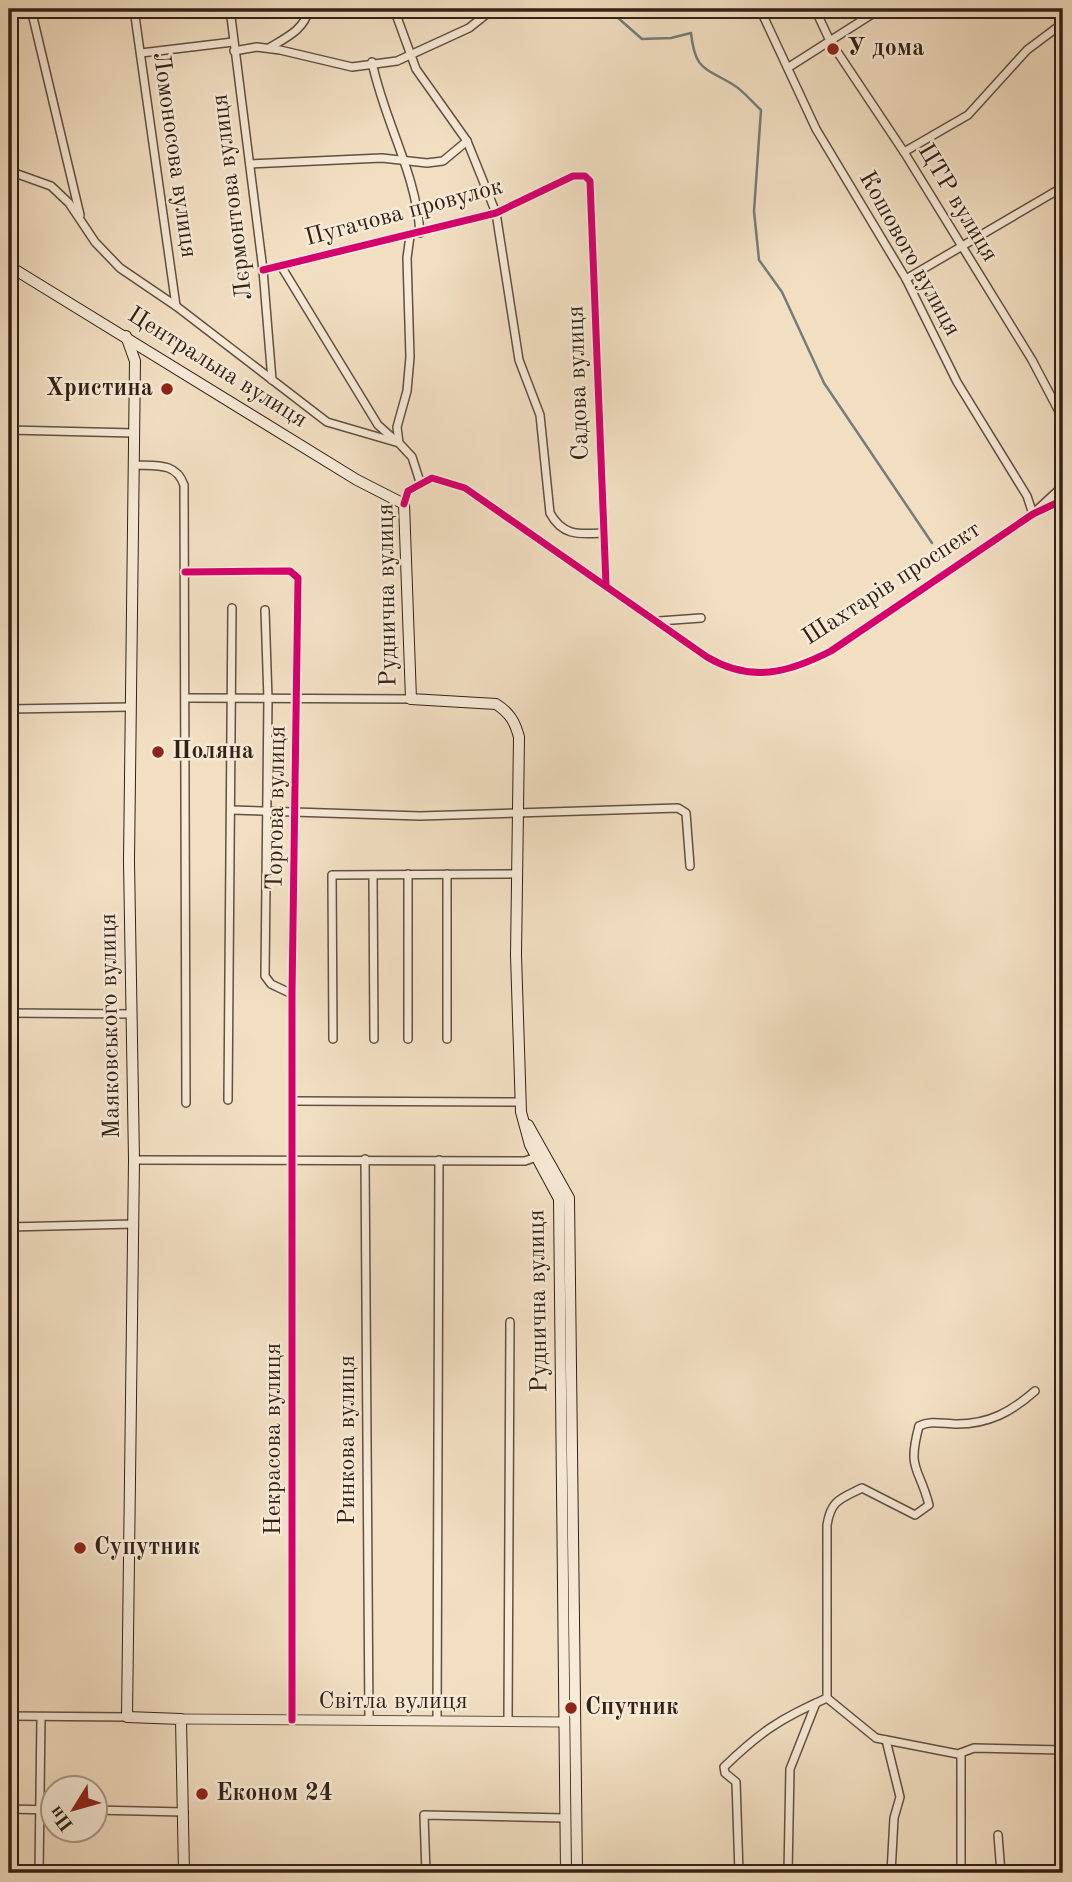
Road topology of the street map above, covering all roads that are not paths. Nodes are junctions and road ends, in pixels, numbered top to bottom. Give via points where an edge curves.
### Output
1 (31, 9) edge
2 (134, 9) edge
3 (230, 9) edge
4 (309, 9) edge
5 (394, 9) edge
6 (493, 9) edge
7 (760, 9) edge
8 (814, 9) edge
9 (880, 9) edge
10 (1063, 23) edge
11 (830, 41) junction
12 (233, 42) junction
13 (268, 48) junction
14 (234, 51) junction
15 (141, 53) junction
16 (413, 55) junction
17 (372, 62) junction
18 (789, 67) junction
19 (467, 141) junction
20 (904, 152) junction
21 (406, 160) junction
22 (250, 164) junction
23 (9, 171) edge
24 (590, 181) joint
25 (1063, 187) edge
26 (496, 213) junction
27 (82, 223) junction
28 (420, 233) junction
29 (410, 236) junction
30 (962, 248) junction
31 (9, 266) edge
32 (281, 266) junction
33 (263, 270) junction
34 (906, 279) junction
35 (176, 306) junction
36 (125, 335) junction
37 (153, 352) junction
38 (135, 361) junction
39 (272, 380) junction
40 (1063, 419) edge
41 (9, 430) edge
42 (134, 433) junction
43 (399, 443) junction
44 (134, 465) junction
45 (420, 482) junction
46 (1063, 486) edge
47 (1063, 500) edge
48 (404, 505) junction
49 (1033, 514) junction
50 (604, 533) junction
51 (185, 572) junction
52 (606, 584) junction
53 (232, 608) dead end
54 (265, 610) dead end
55 (701, 618) dead end
56 (658, 621) junction
57 (186, 698) junction
58 (232, 698) junction
59 (268, 698) junction
60 (411, 699) junction
61 (298, 700) junction
62 (130, 707) junction
63 (9, 709) edge
64 (231, 810) junction
65 (266, 811) junction
66 (296, 813) junction
67 (519, 814) junction
68 (690, 866) dead end
69 (408, 874) junction
70 (447, 874) junction
71 (518, 874) junction
72 (373, 875) junction
73 (292, 994) junction
74 (9, 1013) edge
75 (132, 1014) junction
76 (333, 1039) dead end
77 (374, 1039) dead end
78 (408, 1039) dead end
79 (447, 1039) dead end
80 (228, 1100) dead end
81 (293, 1101) junction
82 (186, 1103) dead end
83 (520, 1107) junction
84 (536, 1157) junction
85 (293, 1158) junction
86 (365, 1159) junction
87 (134, 1160) junction
88 (439, 1160) junction
89 (134, 1224) junction
90 (9, 1227) edge
91 (509, 1322) dead end
92 (1035, 1391) dead end
93 (827, 1698) junction
94 (816, 1703) junction
95 (9, 1716) edge
96 (41, 1717) junction
97 (127, 1717) junction
98 (181, 1719) junction
99 (292, 1720) junction
100 (369, 1721) junction
101 (438, 1721) junction
102 (508, 1722) junction
103 (563, 1722) junction
104 (886, 1740) junction
105 (1063, 1750) edge
106 (961, 1753) junction
107 (41, 1773) edge
108 (9, 1809) edge
109 (38, 1809) edge
110 (108, 1810) edge
111 (184, 1812) junction
112 (565, 1818) junction
113 (998, 1836) dead end
114 (40, 1843) edge
115 (39, 1873) edge
116 (184, 1873) edge
117 (426, 1873) edge
118 (566, 1873) edge
119 (577, 1873) edge
120 (739, 1873) edge
121 (788, 1873) edge
122 (891, 1873) edge
123 (961, 1873) edge
124 (1001, 1873) edge

1 - 27 street
2 - 15 street, Ломоносова вулиця
3 - 12 street, Лєрмонтова вулиця
4 - 13 street via 306,21 295,32
5 - 16 street
6 - 16 street via 469,29
7 - 18 street, Кошового вулиця
8 - 11 street, ЦТР вулиця
9 - 11 street
10 - 20 street via 1027,51 968,115
11 - 18 street
11 - 20 street, ЦТР вулиця
12 - 14 street, Лєрмонтова вулиця
12 - 15 street
13 - 14 street
13 - 17 street via 352,67
14 - 22 street, Лєрмонтова вулиця
15 - 35 street, Ломоносова вулиця
16 - 17 street
16 - 19 street via 416,69
17 - 21 street via 379,97
18 - 34 street, Кошового вулиця via 816,129
19 - 21 street via 443,161
19 - 26 street
20 - 30 street, ЦТР вулиця
21 - 22 street
21 - 28 street
22 - 33 street, Лєрмонтова вулиця
23 - 27 street via 51,186
24 - 26 street, Пугачова провулок via 573,176
24 - 50 street, Садова вулиця
25 - 30 street
26 - 28 street, Пугачова провулок
26 - 50 street via 519,360 540,415 550,513 571,535
27 - 35 street via 120,268
28 - 29 street, Пугачова провулок
29 - 32 street, Пугачова провулок
29 - 43 street via 410,357 397,427
30 - 34 street
30 - 40 street, ЦТР вулиця
31 - 36 main road, Центральна вулиця
32 - 33 street, Пугачова провулок
32 - 43 street via 378,425
33 - 39 street, Лєрмонтова вулиця
34 - 49 street, Кошового вулиця via 957,382 1027,496
35 - 39 street
36 - 37 main road, Центральна вулиця
36 - 38 main road, Маяковського вулиця
37 - 38 street
37 - 48 main road, Центральна вулиця
38 - 42 main road, Маяковського вулиця
39 - 43 street via 327,422
41 - 42 street
42 - 44 main road, Маяковського вулиця
43 - 45 street via 412,457
44 - 51 street via 173,467 180,473
44 - 62 main road, Маяковського вулиця
45 - 48 street, Руднична вулиця via 408,491
45 - 52 street, Шахтарів проспект via 432,478 465,488
46 - 49 street, Шахтарів проспект
47 - 49 street, Шахтарів проспект
48 - 60 main road, Руднична вулиця
49 - 56 street, Шахтарів проспект via 831,651 778,671 759,674 727,669
50 - 52 street, Садова вулиця
51 - 57 street
51 - 61 street, Торгова вулиця via 290,571 298,579
52 - 56 street, Шахтарів проспект
53 - 58 street
54 - 59 street
55 - 56 street
57 - 58 street, Руднична вулиця
57 - 82 street
58 - 59 street, Руднична вулиця
58 - 64 street
59 - 61 street, Руднична вулиця
59 - 65 street
60 - 61 street, Руднична вулиця
60 - 67 main road, Руднична вулиця via 479,701 507,712 519,737
61 - 66 street, Торгова вулиця
62 - 63 street
62 - 75 main road, Маяковського вулиця
64 - 65 street
64 - 80 street
65 - 66 street
65 - 73 street via 265,976
66 - 67 street
66 - 73 street, Торгова вулиця
67 - 68 street via 678,808 688,821
67 - 71 main road, Руднична вулиця
69 - 70 street
69 - 72 street
69 - 78 street
70 - 71 street
70 - 79 street
71 - 83 main road, Руднична вулиця
72 - 76 street via 332,875
72 - 77 street
73 - 81 street, Торгова вулиця
74 - 75 street
75 - 87 main road, Маяковського вулиця
81 - 83 street
81 - 85 street, Некрасова вулиця
83 - 84 main road, Руднична вулиця
83 - 119 main road via 569,1198
84 - 88 street via 525,1161
84 - 103 main road, Руднична вулиця via 559,1199
85 - 86 street
85 - 87 street
85 - 99 street, Некрасова вулиця
86 - 88 street
86 - 100 street, Ринкова вулиця
87 - 89 main road, Маяковського вулиця
88 - 101 street
89 - 90 street
89 - 97 main road, Маяковського вулиця
91 - 102 street
92 - 93 street via 1003,1416 987,1421 919,1426 913,1467 929,1505 924,1512 915,1515 862,1488 830,1508
93 - 94 street
93 - 104 street via 876,1738
94 - 120 street via 762,1731 724,1767 736,1782
94 - 121 street via 790,1769
95 - 96 street
96 - 97 street
96 - 107 street
97 - 98 main road
98 - 99 street, Світла вулиця
98 - 111 main road
99 - 100 street, Світла вулиця
100 - 101 street, Світла вулиця
101 - 102 street, Світла вулиця
102 - 103 street, Світла вулиця
103 - 112 main road, Руднична вулиця
104 - 106 street
104 - 122 street via 900,1797
105 - 106 street via 974,1748
106 - 123 street
108 - 109 street
110 - 111 street
111 - 116 main road
112 - 117 street via 424,1815
112 - 118 main road, Руднична вулиця
113 - 124 street
114 - 115 street

